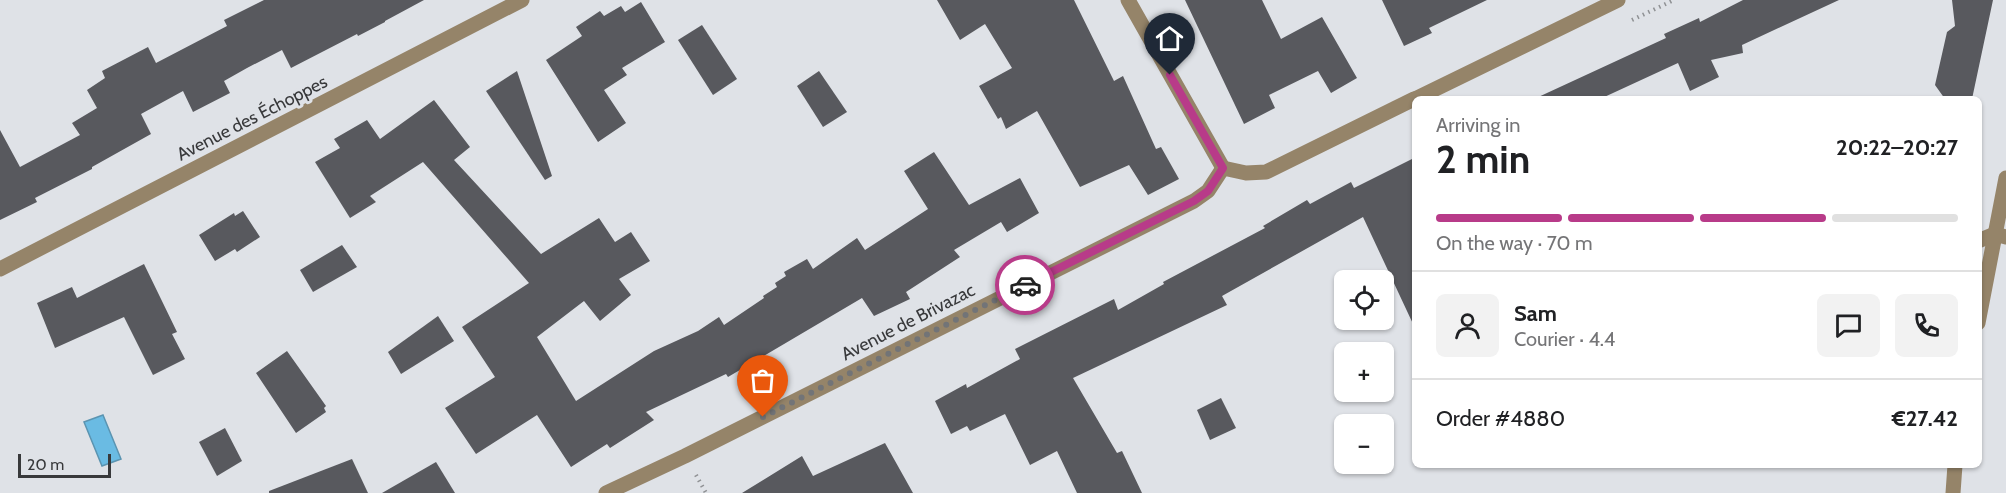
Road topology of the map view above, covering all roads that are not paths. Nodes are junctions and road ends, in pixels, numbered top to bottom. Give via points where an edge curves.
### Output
1 (522, 0) edge
2 (1128, 0) edge
3 (1618, 0) edge
4 (1421, 96) edge
5 (1412, 100) edge
6 (1223, 168) junction
7 (2006, 178) edge
8 (2001, 235) edge
9 (1982, 240) edge
10 (0, 269) edge
11 (1982, 307) edge
12 (1955, 468) edge
13 (606, 493) edge
14 (1953, 493) edge

1 - 10 street, Avenue des Échoppes
2 - 6 street
3 - 4 street
5 - 6 street via 1266,172
6 - 13 street, Avenue de Brivazac via 1208,191 1194,201
7 - 8 street
8 - 9 street
8 - 11 street
12 - 14 street

